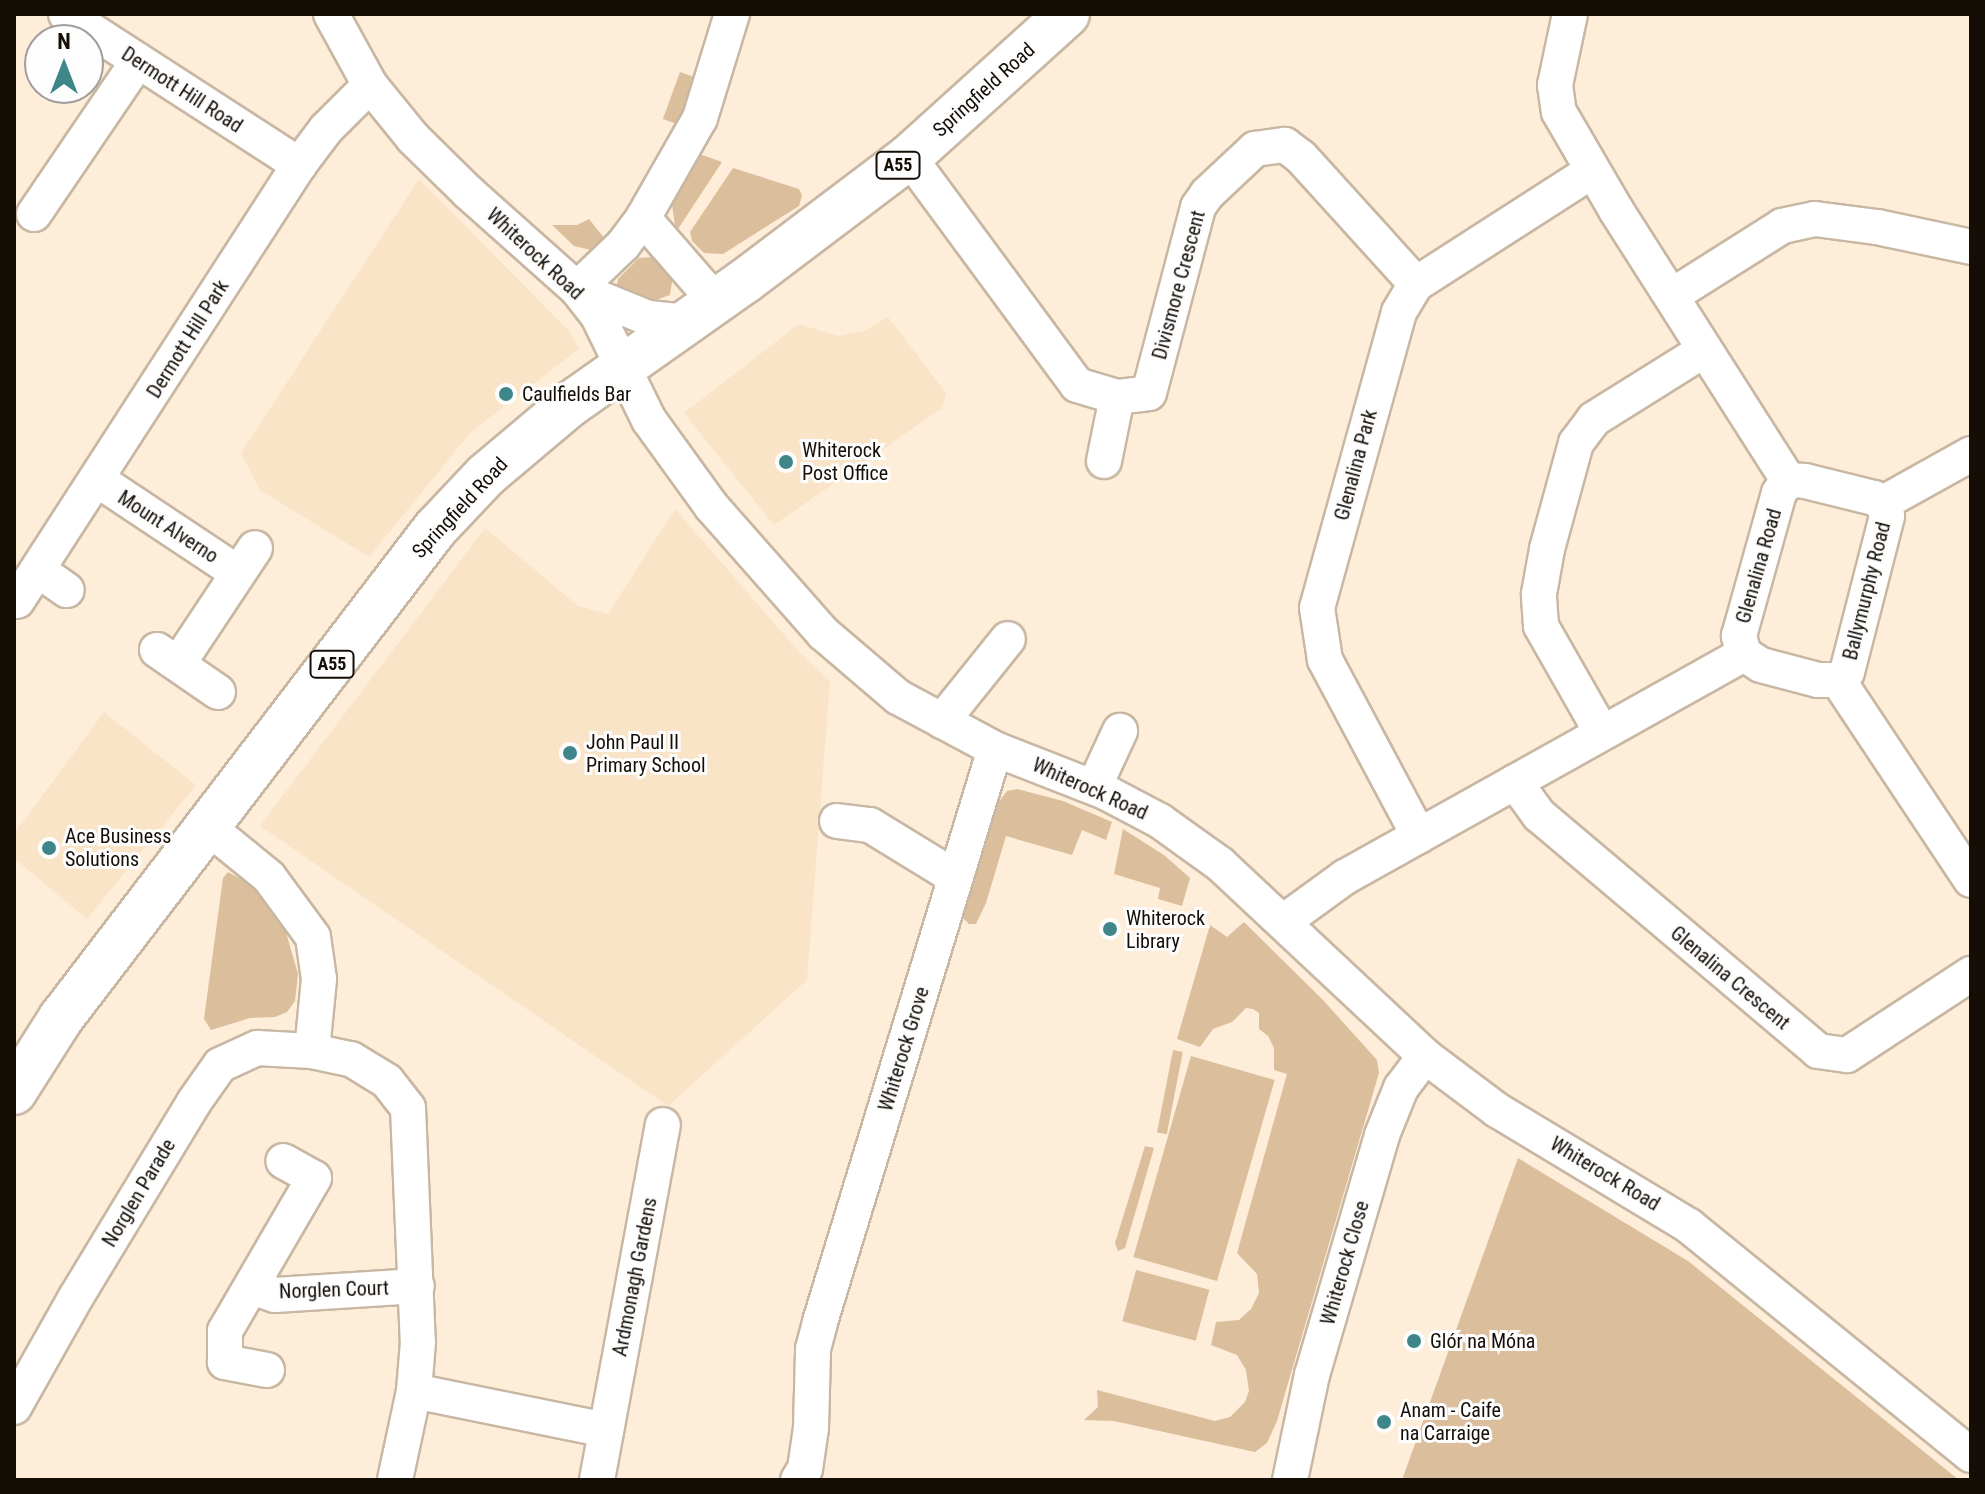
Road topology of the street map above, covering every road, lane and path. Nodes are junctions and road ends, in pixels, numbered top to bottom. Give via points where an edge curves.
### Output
1 (66, 14) edge
2 (331, 14) edge
3 (732, 14) edge
4 (1067, 14) edge
5 (1570, 14) edge
6 (138, 61) junction
7 (370, 85) junction
8 (909, 157) junction
9 (299, 165) junction
10 (1592, 171) junction
11 (34, 214) dead end
12 (643, 218) junction
13 (1971, 247) edge
14 (1416, 284) junction
15 (577, 289) junction
16 (1673, 295) junction
17 (702, 312) junction
18 (1703, 351) junction
19 (622, 368) junction
20 (1117, 397) junction
21 (1971, 454) edge
22 (1104, 461) dead end
23 (98, 480) junction
24 (1788, 480) junction
25 (1883, 503) junction
26 (38, 570) junction
27 (67, 590) dead end
28 (17, 601) dead end
29 (1008, 639) dead end
30 (1744, 654) junction
31 (1838, 680) junction
32 (218, 692) dead end
33 (942, 721) junction
34 (1120, 731) dead end
35 (1602, 733) junction
36 (995, 749) junction
37 (1515, 782) junction
38 (1094, 787) junction
39 (837, 821) dead end
40 (209, 828) junction
41 (1419, 836) junction
42 (955, 877) junction
43 (1971, 880) edge
44 (1283, 922) junction
45 (1971, 974) edge
46 (312, 1051) junction
47 (1425, 1056) junction
48 (14, 1092) edge
49 (663, 1125) dead end
50 (283, 1161) dead end
51 (417, 1286) junction
52 (252, 1287) junction
53 (267, 1370) dead end
54 (414, 1391) junction
55 (14, 1407) edge
56 (606, 1430) junction
57 (1971, 1455) edge
58 (395, 1480) edge
59 (597, 1480) edge
60 (798, 1480) edge
61 (1290, 1480) edge

1 - 6 street, Dermott Hill Road
2 - 7 street, Whiterock Road
3 - 12 street via 700,118
4 - 8 highway, Springfield Road / A55
5 - 10 street via 1555,85 1559,112
6 - 9 street, Dermott Hill Road
6 - 11 street
7 - 9 street, Dermott Hill Park
7 - 15 street, Whiterock Road via 413,138
8 - 17 highway, Springfield Road / A55
8 - 20 street via 1077,385
9 - 23 street, Dermott Hill Park
10 - 14 street, Glenalina Park
10 - 16 street
12 - 15 street
12 - 17 street
13 - 16 street via 1815,219 1782,226
14 - 20 street, Divismore Crescent via 1301,157 1285,145 1255,149 1198,207 1149,393
14 - 41 street, Glenalina Park via 1399,312 1317,608 1325,660
15 - 17 street via 648,318
15 - 19 street, Whiterock Road via 598,316
16 - 18 street
17 - 19 highway, Springfield Road / A55
18 - 24 street
18 - 35 street via 1594,419 1576,443 1553,527 1539,594 1541,626
19 - 33 street, Whiterock Road via 649,420 712,507 823,633 898,697
19 - 40 highway, Springfield Road / A55 via 507,457 435,529
20 - 22 street
21 - 25 street, Ballymurphy Road
23 - 26 street, Dermott Hill Park
23 - 32 street, Mount Alverno via 247,560 167,657
24 - 25 street
24 - 30 street, Glenalina Road via 1779,493 1739,636
25 - 31 street, Ballymurphy Road via 1887,516 1847,672
26 - 27 street
26 - 28 street, Dermott Hill Park
29 - 33 street
30 - 31 street via 1761,665
30 - 35 street, Glenalina Road
31 - 43 street, Ballymurphy Road
33 - 36 street, Whiterock Road
34 - 38 street
35 - 37 street, Glenalina Road
36 - 38 street, Whiterock Road
36 - 42 street, Whiterock Grove
37 - 41 street, Glenalina Road
37 - 45 street, Glenalina Crescent via 1539,815 1818,1051 1847,1055
38 - 44 street, Whiterock Road via 1160,821 1220,864
39 - 42 street via 870,825
40 - 46 street via 269,877 313,937 319,979
40 - 48 highway, Springfield Road / A55 via 61,1018
41 - 44 street, Glenalina Road via 1345,877
42 - 60 street, Whiterock Grove via 813,1349 811,1428 805,1469
44 - 47 street, Whiterock Road
46 - 51 street, Norglen Parade via 351,1059 387,1081 408,1108
46 - 55 street, Norglen Parade via 257,1048 220,1065
47 - 57 street, Whiterock Road via 1497,1110 1689,1226
47 - 61 street, Whiterock Close via 1401,1088 1382,1135 1312,1375
49 - 56 street, Ardmonagh Gardens
50 - 52 street, Norglen Court via 314,1178
51 - 52 street, Norglen Court via 275,1295
51 - 54 street, Norglen Parade
52 - 53 street, Norglen Court via 225,1331 225,1362
54 - 56 street
54 - 58 street, Norglen Parade
56 - 59 street, Ardmonagh Gardens

